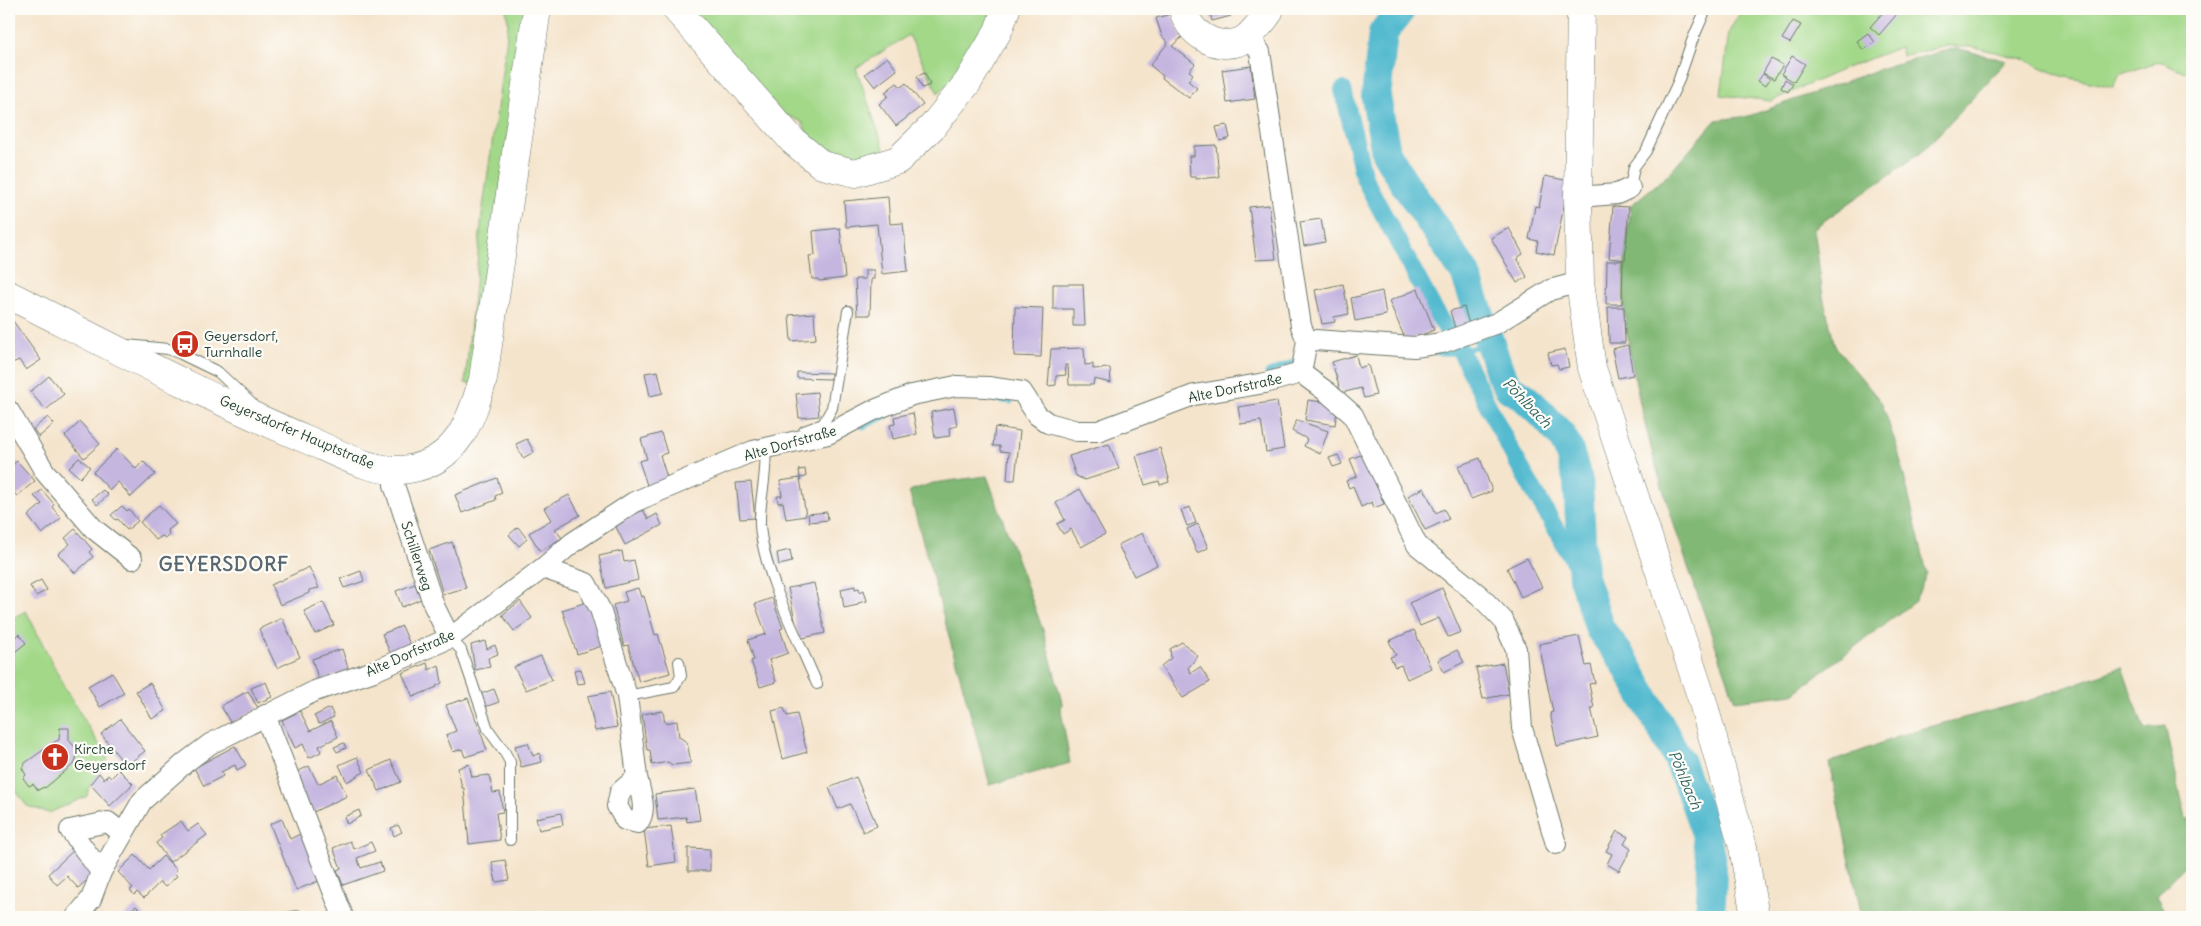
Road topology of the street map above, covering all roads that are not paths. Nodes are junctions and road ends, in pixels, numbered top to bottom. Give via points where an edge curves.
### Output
1 (537, 9) edge
2 (676, 9) edge
3 (1006, 9) edge
4 (1183, 9) edge
5 (1270, 9) edge
6 (1581, 9) edge
7 (1706, 9) edge
8 (1249, 36) junction
9 (1630, 188) joint
10 (1578, 197) junction
11 (1580, 282) junction
12 (9, 295) edge
13 (848, 311) dead end
14 (1307, 341) junction
15 (1301, 373) junction
16 (9, 410) edge
17 (770, 448) junction
18 (394, 470) junction
19 (132, 559) dead end
20 (544, 568) junction
21 (450, 638) junction
22 (679, 662) dead end
23 (818, 684) dead end
24 (627, 696) junction
25 (264, 715) junction
26 (637, 777) dead end
27 (122, 833) junction
28 (510, 840) dead end
29 (1556, 844) dead end
30 (102, 872) junction
31 (342, 914) dead end
32 (76, 917) edge
33 (1755, 917) edge

1 - 18 main road, Geyersdorfer Hauptstraße via 483,379 473,414 458,442 434,461 410,469
2 - 3 main road via 793,141 822,164 856,173 898,160 933,126 968,82 998,31
4 - 8 main road via 1184,16 1201,37 1219,44 1238,42
5 - 8 main road
6 - 10 main road
7 - 9 lane via 1678,82 1646,151 1634,167
8 - 14 street, Alte Dorfstraße via 1260,52 1301,326
9 - 10 street via 1616,194
10 - 11 main road
11 - 14 street via 1550,290 1497,323 1446,341 1414,347
11 - 33 main road via 1592,368 1702,699 1742,847
12 - 18 main road, Geyersdorfer Hauptstraße via 136,361 274,426 367,465
13 - 17 lane via 832,408 823,424 792,435
14 - 15 street, Alte Dorfstraße
15 - 17 street, Alte Dorfstraße via 1265,383 1194,395 1098,431 1077,431 1048,423 1037,415 1022,392 956,386 912,395 828,434
15 - 29 street via 1353,415 1417,545 1479,595 1503,620 1516,649 1522,728
16 - 19 street via 45,472 94,529
17 - 20 street, Alte Dorfstraße via 753,451 634,502 572,543
17 - 23 lane via 760,525 766,561
18 - 21 street, Schillerweg via 394,485 434,606
20 - 21 street, Alte Dorfstraße
20 - 24 street via 586,583 600,609
21 - 25 street, Alte Dorfstraße via 374,671 315,690
21 - 28 lane via 461,650 488,728 510,762
22 - 24 lane via 681,676 674,687
24 - 26 street
25 - 27 street, Alte Dorfstraße via 210,744 186,762 142,802
25 - 31 street
27 - 30 street, Alte Dorfstraße
27 - 30 street via 108,822 70,830
30 - 32 street, Alte Dorfstraße via 91,899

